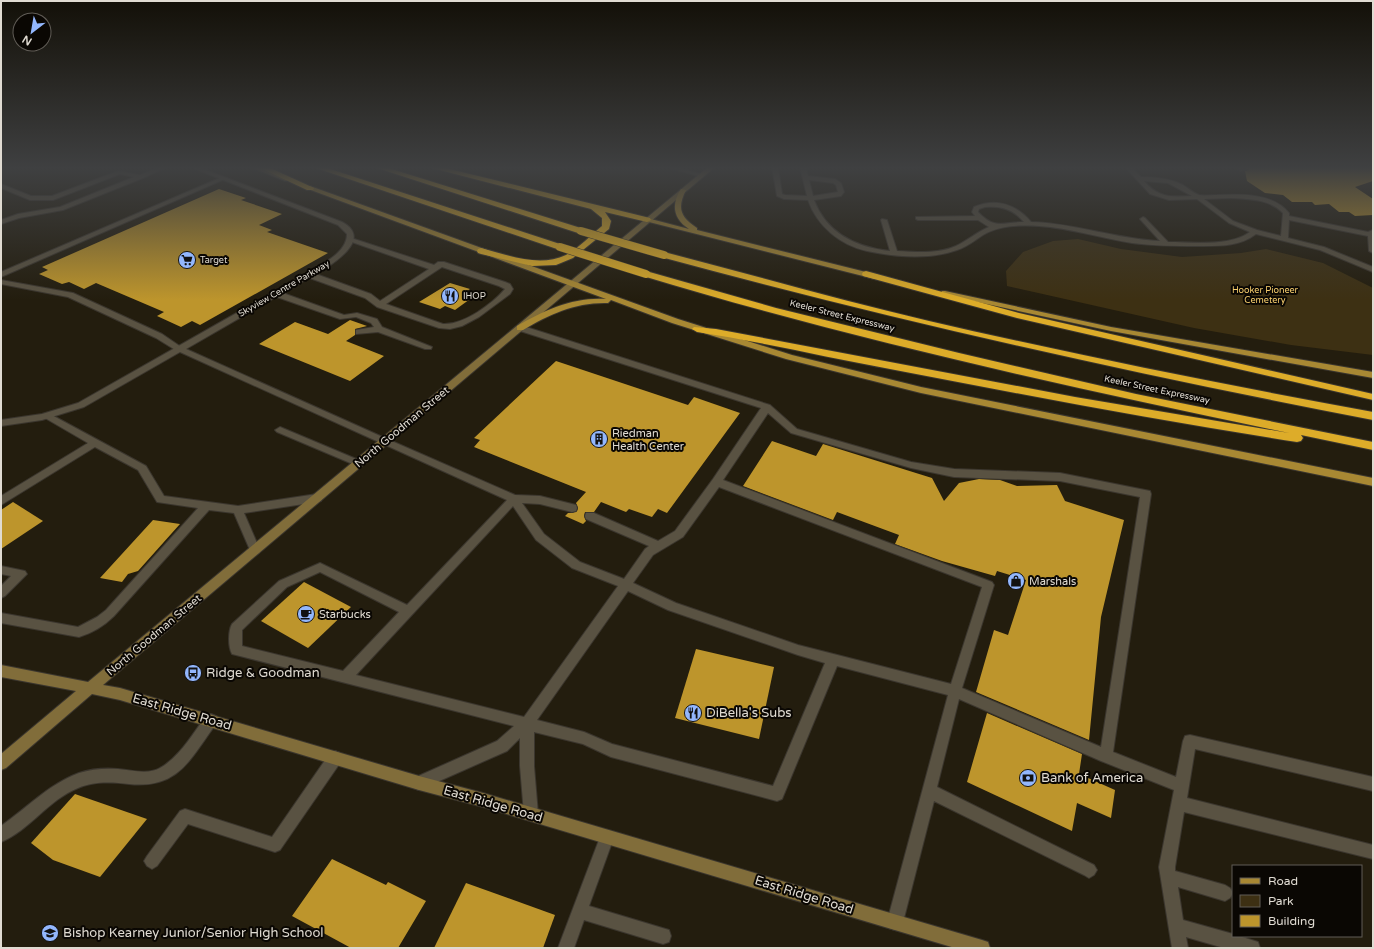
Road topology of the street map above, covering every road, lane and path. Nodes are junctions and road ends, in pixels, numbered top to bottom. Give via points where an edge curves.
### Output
1 (47, 211) edge
2 (147, 211) edge
3 (309, 211) edge
4 (373, 211) edge
5 (452, 211) edge
6 (518, 211) edge
7 (598, 211) edge
8 (611, 211) edge
9 (657, 211) edge
10 (678, 211) edge
11 (817, 211) edge
12 (976, 211) edge
13 (1017, 211) edge
14 (1217, 211) edge
15 (1285, 211) edge
16 (977, 215) junction
17 (1286, 217) junction
18 (918, 218) dead end
19 (1143, 219) dead end
20 (646, 220) junction
21 (884, 220) dead end
22 (1, 222) edge
23 (1029, 224) junction
24 (994, 227) junction
25 (1255, 232) junction
26 (1372, 233) edge
27 (717, 238) junction
28 (1284, 238) junction
29 (351, 240) junction
30 (1166, 244) junction
31 (481, 251) junction
32 (1373, 251) edge
33 (894, 253) junction
34 (1373, 254) edge
35 (1357, 263) junction
36 (435, 268) junction
37 (1373, 270) edge
38 (866, 274) junction
39 (1, 275) edge
40 (310, 275) junction
41 (1, 282) edge
42 (571, 284) junction
43 (277, 294) junction
44 (380, 305) junction
45 (631, 306) junction
46 (343, 316) junction
47 (342, 326) dead end
48 (520, 328) junction
49 (379, 329) junction
50 (697, 329) junction
51 (359, 332) dead end
52 (428, 348) dead end
53 (180, 349) junction
54 (1373, 375) edge
55 (1373, 397) edge
56 (767, 407) junction
57 (48, 416) junction
58 (1373, 416) edge
59 (1, 423) edge
60 (280, 430) dead end
61 (384, 441) junction
62 (95, 443) junction
63 (1373, 446) edge
64 (1373, 450) edge
65 (358, 463) junction
66 (717, 482) junction
67 (1373, 482) edge
68 (317, 498) junction
69 (514, 499) junction
70 (1, 501) edge
71 (207, 505) junction
72 (572, 508) dead end
73 (238, 510) junction
74 (590, 516) dead end
75 (659, 546) junction
76 (255, 550) junction
77 (1, 570) edge
78 (625, 584) junction
79 (1, 593) edge
80 (408, 611) junction
81 (1, 618) edge
82 (832, 659) junction
83 (1, 671) edge
84 (346, 678) junction
85 (92, 687) junction
86 (956, 691) junction
87 (211, 720) junction
88 (528, 723) junction
89 (1106, 756) junction
90 (335, 758) junction
91 (1, 763) edge
92 (419, 784) junction
93 (1373, 784) edge
94 (1182, 786) junction
95 (929, 791) junction
96 (1179, 803) junction
97 (531, 814) junction
98 (1, 836) edge
99 (607, 837) junction
100 (1373, 852) edge
101 (152, 861) dead end
102 (1089, 870) dead end
103 (1169, 876) junction
104 (1225, 893) dead end
105 (579, 911) junction
106 (895, 922) junction
107 (1176, 926) junction
108 (663, 936) dead end
109 (566, 948) edge
110 (982, 948) edge
111 (1180, 948) edge
112 (1252, 948) edge

1 - 22 street
2 - 39 street
3 - 29 street via 345,226 352,236
4 - 31 main road
5 - 63 highway, Keeler Street Expressway, bridge via 646,274 818,322 962,358
6 - 58 highway, Keeler Street Expressway, bridge via 792,290 996,339
7 - 31 highway via 608,221 602,231 567,258 553,263 537,264
8 - 20 highway
9 - 20 main road, North Goodman Street
10 - 27 main road via 681,218 694,228
11 - 33 street via 844,241 867,250
12 - 16 street
13 - 23 street
14 - 25 street via 1231,222
15 - 17 street
16 - 18 street
16 - 24 street
17 - 26 street
17 - 28 street
19 - 30 street
20 - 27 main road
20 - 42 main road, North Goodman Street
21 - 33 street
23 - 24 street
23 - 30 street via 1059,226 1137,242
24 - 33 street via 950,250
25 - 28 street
25 - 30 street via 1228,244
26 - 32 street
27 - 38 main road
28 - 35 street via 1322,248
29 - 36 street
29 - 40 street, Skyview Centre Parkway via 339,256
31 - 42 main road
34 - 35 street
35 - 37 street
36 - 44 street
36 - 44 street via 441,264 502,284 509,289 462,325 451,328
38 - 54 main road via 1098,326
38 - 55 highway via 1038,320
40 - 43 street, Skyview Centre Parkway
40 - 44 street via 368,296
41 - 53 street via 70,295 159,336
42 - 45 main road
42 - 48 main road, North Goodman Street
43 - 46 street
43 - 53 street, Skyview Centre Parkway
45 - 48 main road via 600,300 581,301 554,310
45 - 50 main road
46 - 47 street
46 - 49 street via 363,317 374,321
48 - 56 street
48 - 61 main road, North Goodman Street
49 - 51 street
49 - 52 street
50 - 64 highway via 1178,419
50 - 67 main road via 789,357 894,384
53 - 57 street, Skyview Centre Parkway via 81,405
53 - 61 street
56 - 66 street
56 - 89 street via 794,431 911,465 954,472 1060,476 1146,494
57 - 59 street, Skyview Centre Parkway
57 - 62 street
60 - 65 street
61 - 65 main road, North Goodman Street
61 - 69 street
62 - 70 street
62 - 71 street via 142,468 161,499
65 - 68 main road, North Goodman Street
66 - 75 street via 678,534
66 - 86 street via 988,585
68 - 73 street
68 - 76 main road, North Goodman Street
69 - 72 street via 540,500
69 - 78 street via 540,537 576,565
69 - 80 street
71 - 73 street
71 - 81 street via 101,621 78,632
73 - 76 street
74 - 75 street
75 - 78 street via 649,552
76 - 85 main road, North Goodman Street
77 - 79 street via 21,574
78 - 82 street via 672,606 798,650
78 - 88 street
80 - 84 street
80 - 84 street via 320,567 283,584 236,628 236,650
82 - 86 street
82 - 88 street via 777,794 611,750 584,738
83 - 85 main road, East Ridge Road
84 - 88 street
85 - 87 main road, East Ridge Road
85 - 91 main road, North Goodman Street
86 - 89 street
86 - 95 street
87 - 90 main road, East Ridge Road
87 - 98 street via 176,764 164,774 146,779 92,776 72,783
88 - 92 street via 502,746
88 - 97 street via 527,766
89 - 94 street
90 - 92 main road, East Ridge Road
90 - 101 street via 275,845 185,816
92 - 97 main road, East Ridge Road
93 - 94 street via 1190,741
94 - 96 street
95 - 102 street
95 - 106 street
96 - 100 street
96 - 103 street via 1167,867
97 - 99 main road, East Ridge Road
99 - 105 street
99 - 106 main road, East Ridge Road
103 - 104 street
103 - 107 street
105 - 108 street
105 - 109 street
106 - 110 main road, East Ridge Road
107 - 111 street
107 - 112 street

